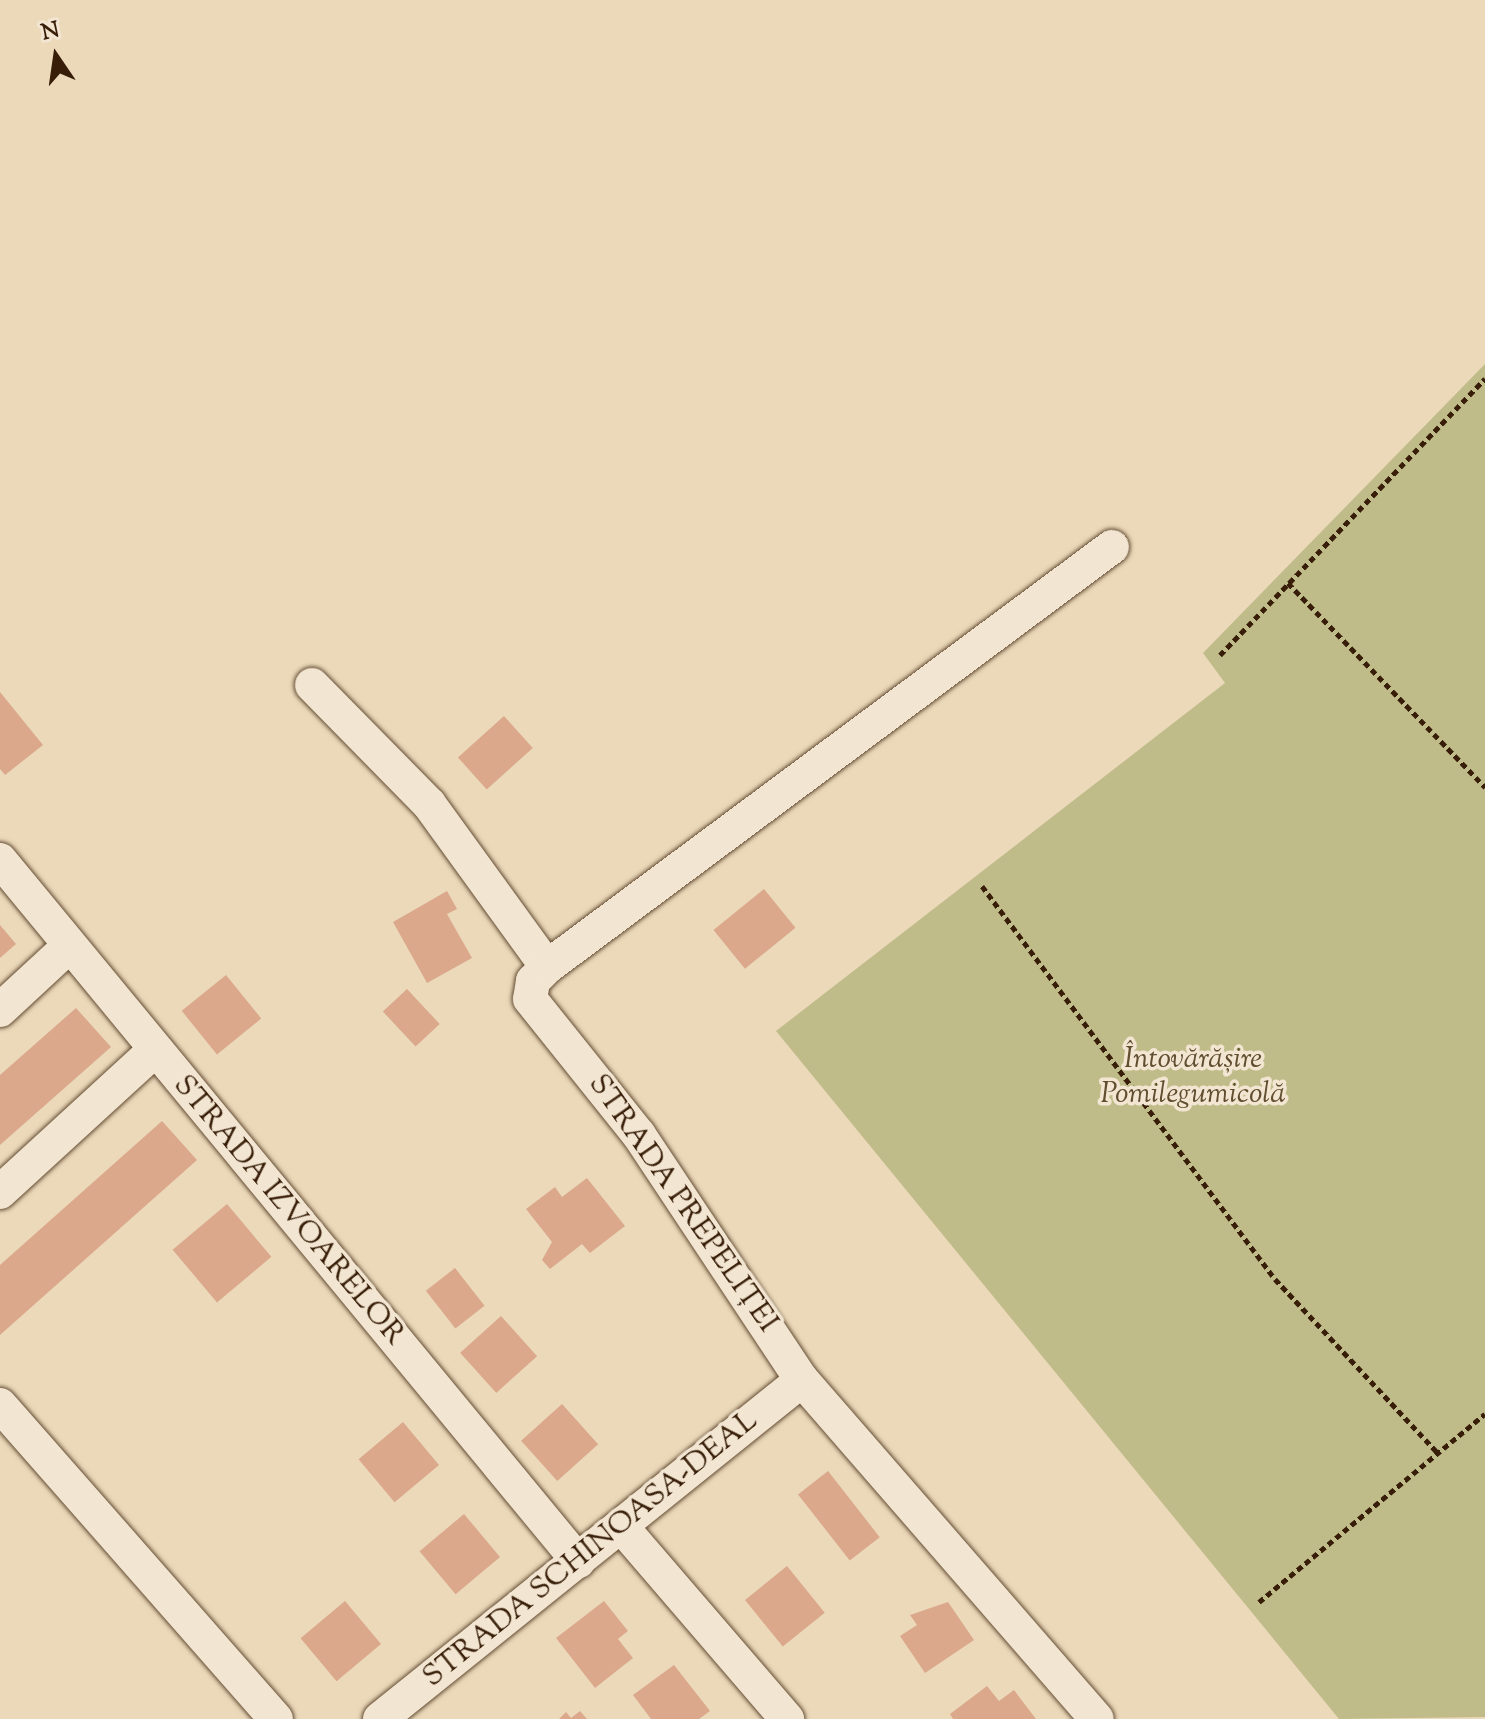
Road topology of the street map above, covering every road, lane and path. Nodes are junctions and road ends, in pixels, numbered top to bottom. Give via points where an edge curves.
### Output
1 (1485, 379) edge
2 (1112, 547) dead end
3 (1288, 583) junction
4 (1220, 655) dead end
5 (312, 685) dead end
6 (1485, 787) edge
7 (0, 860) edge
8 (982, 886) dead end
9 (69, 946) junction
10 (547, 967) junction
11 (0, 1010) edge
12 (155, 1050) junction
13 (0, 1192) edge
14 (802, 1380) junction
15 (0, 1405) edge
16 (1485, 1414) edge
17 (1438, 1453) junction
18 (621, 1526) junction
19 (578, 1561) junction
20 (1259, 1602) dead end
21 (276, 1719) edge
22 (380, 1719) edge
23 (787, 1719) edge
24 (1097, 1719) edge

1 - 3 path
2 - 10 street
3 - 4 path
3 - 6 path
5 - 10 street via 429,804
7 - 9 street, STRADA IZVOARELOR
8 - 17 path via 1275,1279
9 - 11 street
9 - 12 street, STRADA IZVOARELOR
10 - 14 street, STRADA PREPELIȚEI via 533,981 530,999 639,1135
12 - 13 street
12 - 19 street, STRADA IZVOARELOR
14 - 18 street, STRADA SCHINOASA-DEAL
14 - 24 street, STRADA PREPELIȚEI
15 - 21 street
16 - 17 path
17 - 20 path
18 - 19 street, STRADA SCHINOASA-DEAL
18 - 23 street
19 - 22 street, STRADA SCHINOASA-DEAL

